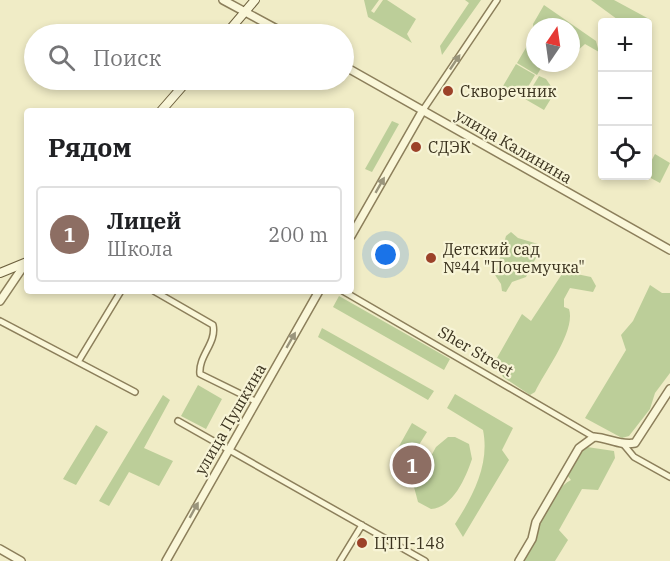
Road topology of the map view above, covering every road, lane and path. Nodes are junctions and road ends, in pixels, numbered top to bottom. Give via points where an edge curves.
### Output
1 (223, 0) edge
2 (255, 0) edge
3 (487, 0) edge
4 (496, 2) edge
5 (245, 12) junction
6 (235, 24) edge
7 (267, 24) edge
8 (354, 72) edge
9 (179, 90) edge
10 (164, 108) edge
11 (423, 110) junction
12 (354, 231) edge
13 (670, 250) edge
14 (24, 264) edge
15 (24, 266) edge
16 (0, 273) edge
17 (119, 294) edge
18 (158, 294) edge
19 (317, 294) edge
20 (348, 294) edge
21 (0, 300) edge
22 (0, 321) edge
23 (78, 362) junction
24 (670, 389) edge
25 (135, 392) dead end
26 (255, 401) junction
27 (178, 421) dead end
28 (594, 437) junction
29 (624, 445) junction
30 (228, 449) junction
31 (670, 477) edge
32 (362, 525) junction
33 (0, 549) edge
34 (21, 561) edge
35 (166, 561) edge
36 (340, 561) edge
37 (424, 561) edge
38 (519, 561) edge

1 - 5 street
2 - 5 main road
3 - 4 street
11 -> 4 street
5 - 6 main road
5 - 7 street
8 - 11 street, улица Калинина
9 - 10 main road
12 -> 11 street
11 - 13 street, улица Калинина
14 - 16 main road
15 - 21 street
17 - 23 street
18 - 26 street via 213,325 215,334 199,366 200,374
26 -> 19 street, улица Пушкина
20 - 28 street, Sher Street
22 - 23 street
23 - 25 street
24 - 29 street via 641,436
26 - 30 street, улица Пушкина
27 - 30 street
28 - 29 street
28 - 38 street via 579,448 536,522 532,539
29 - 31 street via 634,457
30 - 32 street
35 -> 30 street, улица Пушкина
32 - 36 street
32 - 37 street
33 - 34 street

